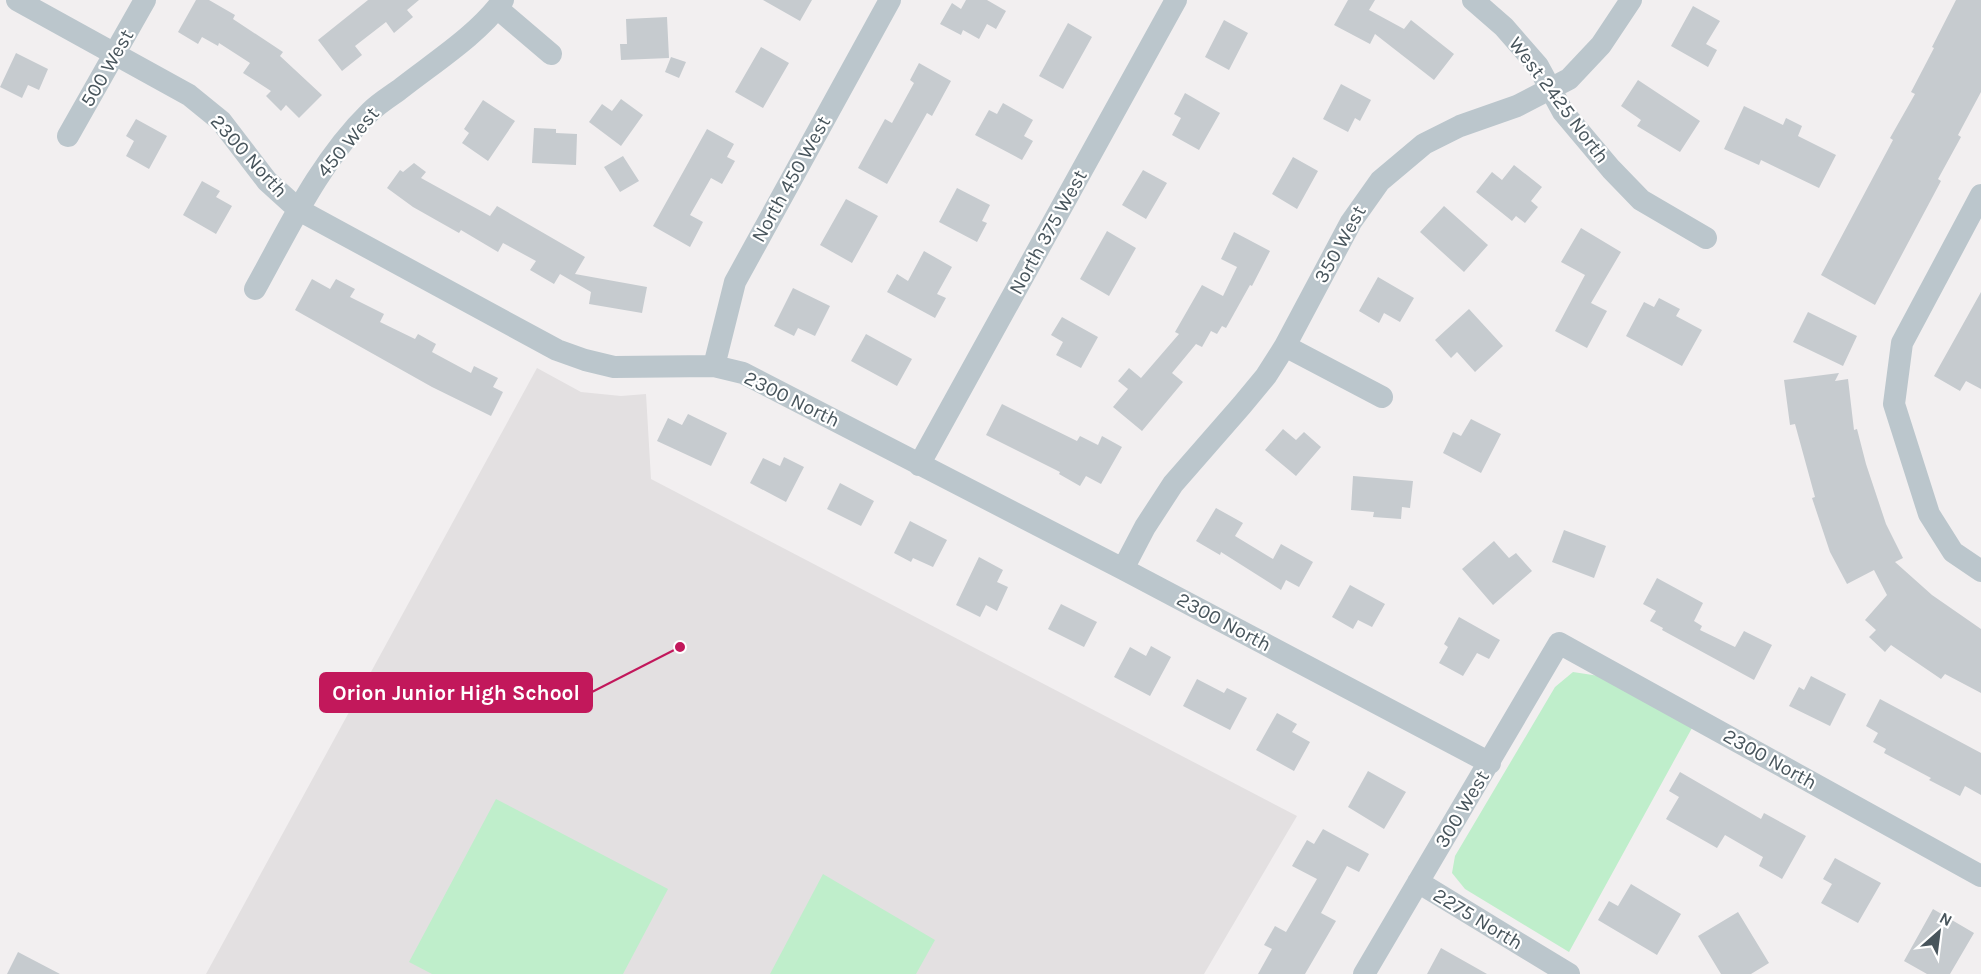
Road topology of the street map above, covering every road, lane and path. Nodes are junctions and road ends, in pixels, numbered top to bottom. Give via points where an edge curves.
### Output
1 (17, 0) edge
2 (145, 0) edge
3 (890, 0) edge
4 (1176, 0) edge
5 (1473, 0) edge
6 (1631, 0) edge
7 (500, 4) edge
8 (551, 54) dead end
9 (114, 55) junction
10 (1550, 90) junction
11 (68, 136) dead end
12 (1981, 195) edge
13 (299, 210) junction
14 (1706, 238) dead end
15 (255, 289) dead end
16 (1285, 345) junction
17 (714, 366) junction
18 (1382, 397) dead end
19 (919, 465) junction
20 (1123, 569) junction
21 (1981, 572) edge
22 (1559, 643) joint
23 (1490, 763) junction
24 (1981, 876) edge
25 (1418, 882) junction
26 (1364, 974) edge
27 (1569, 974) edge

1 - 9 street, 2300 North
2 - 9 street, 500 West
3 - 17 street, North 450 West via 735,282
4 - 19 street, North 375 West
5 - 10 street, West 2425 North via 1504,27 1538,66
6 - 10 street, 350 West via 1601,45 1569,79
7 - 8 street
7 - 13 street, 450 West via 462,41 371,111 340,146
9 - 11 street, 500 West
9 - 13 street, 2300 North via 189,95 220,121 267,181
10 - 14 street, West 2425 North via 1563,112 1641,200
10 - 16 street, 350 West via 1424,144 1380,181 1351,222
12 - 21 street via 1902,343 1894,404 1929,514 1953,552
13 - 15 street, 450 West
13 - 17 street, 2300 North via 557,350 614,367
16 - 18 street
16 - 20 street, 350 West via 1266,376 1173,484
17 - 19 street, 2300 North via 743,373 770,386
19 - 20 street, 2300 North
20 - 23 street, 2300 North
22 - 23 street, 300 West
22 - 24 street, 2300 North
23 - 25 street, 300 West
25 - 26 street, 300 West
25 - 27 street, 2275 North

